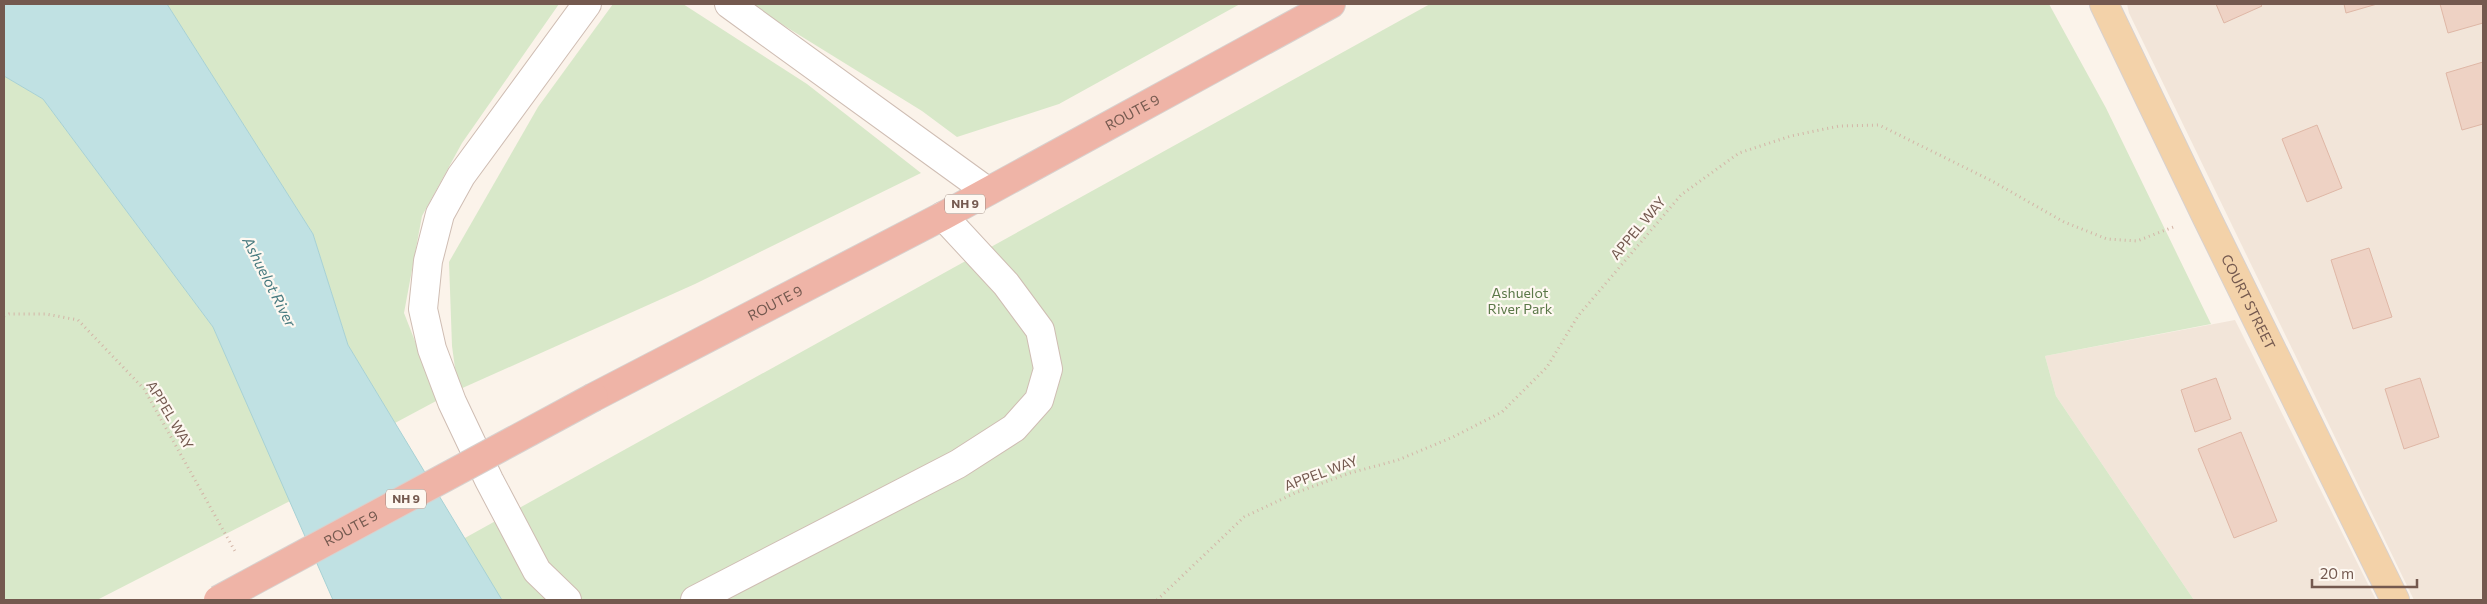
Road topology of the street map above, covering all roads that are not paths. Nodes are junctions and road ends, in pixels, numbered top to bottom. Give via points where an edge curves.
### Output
1 (586, 4) edge
2 (729, 4) edge
3 (1331, 4) edge
4 (2104, 4) edge
5 (987, 192) junction
6 (943, 216) junction
7 (218, 600) edge
8 (567, 600) edge
9 (694, 600) edge
10 (2395, 600) edge

1 - 8 lane via 461,176 440,214 428,260 424,309 432,349 452,402 489,480 537,571
2 - 5 lane
3 - 5 highway, ROUTE 9 / NH 9
4 - 10 main road, COURT STREET
5 - 6 highway, ROUTE 9 / NH 9
6 - 7 highway, ROUTE 9 / NH 9, bridge via 594,398
6 - 9 lane via 1006,284 1040,330 1048,369 1039,400 1014,428 958,464

